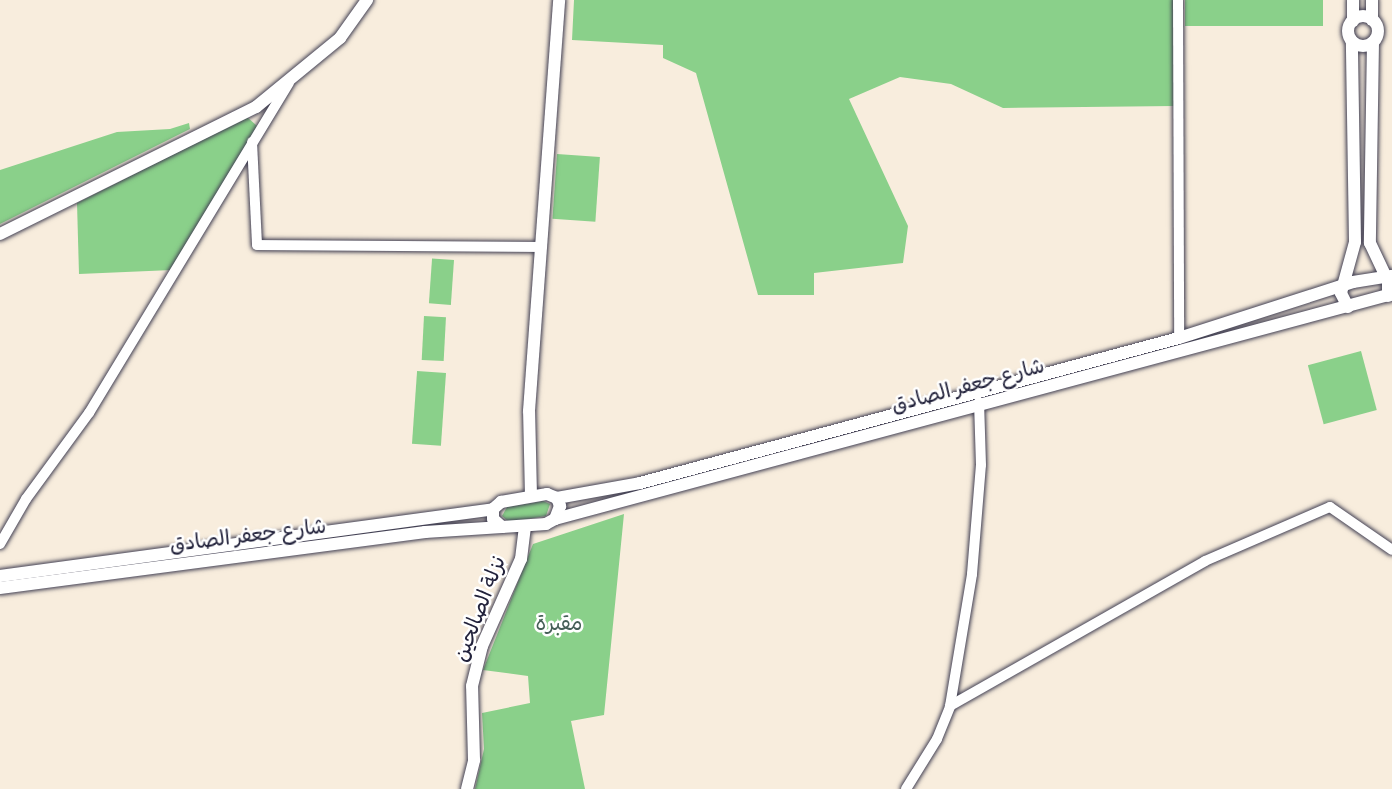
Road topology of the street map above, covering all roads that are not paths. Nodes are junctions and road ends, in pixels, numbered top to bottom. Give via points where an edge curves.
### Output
1 (367, 0) edge
2 (559, 0) edge
3 (1178, 0) edge
4 (1353, 0) edge
5 (1372, 0) edge
6 (1353, 20) junction
7 (1372, 20) junction
8 (1352, 41) junction
9 (1373, 42) junction
10 (289, 82) junction
11 (252, 142) junction
12 (0, 234) edge
13 (540, 247) junction
14 (1389, 276) edge
15 (1344, 286) junction
16 (1390, 295) edge
17 (1348, 307) junction
18 (1180, 338) junction
19 (979, 402) junction
20 (531, 496) junction
21 (557, 498) junction
22 (493, 509) junction
23 (555, 519) junction
24 (502, 527) junction
25 (524, 527) junction
26 (0, 544) edge
27 (1392, 550) edge
28 (0, 576) edge
29 (0, 588) edge
30 (950, 706) junction
31 (467, 789) edge
32 (906, 789) edge

1 - 10 main road via 340,38
2 - 13 main road
3 - 18 street
4 - 6 main road
5 - 7 main road
6 - 7 main road
6 - 8 main road via 1348,32
7 - 9 main road via 1378,33
8 - 9 main road via 1364,46
8 - 15 main road via 1355,242
9 - 14 main road via 1370,243
10 - 11 street
10 - 12 main road via 256,107
11 - 13 street via 257,245
11 - 26 street via 89,413 26,499
13 - 20 main road via 529,411
14 - 15 main road, شارع جعفر الصادق
14 - 16 main road
15 - 17 main road via 1342,297
15 - 18 main road, شارع جعفر الصادق
16 - 17 main road, شارع جعفر الصادق
17 - 19 main road, شارع جعفر الصادق
18 - 21 main road, شارع جعفر الصادق via 640,483
19 - 23 main road, شارع جعفر الصادق
19 - 30 street via 981,465 972,574
20 - 21 main road, شارع جعفر الصادق
20 - 22 main road, شارع جعفر الصادق via 501,502
21 - 23 main road via 560,506
22 - 24 main road via 493,519
22 - 28 main road, شارع جعفر الصادق via 215,543
23 - 25 main road, شارع جعفر الصادق
24 - 25 main road, شارع جعفر الصادق
24 - 29 main road, شارع جعفر الصادق via 425,532
25 - 31 main road, نزلة الصالحين via 521,559 475,671 474,760
27 - 30 street via 1330,508 1205,561
30 - 32 street via 937,739

